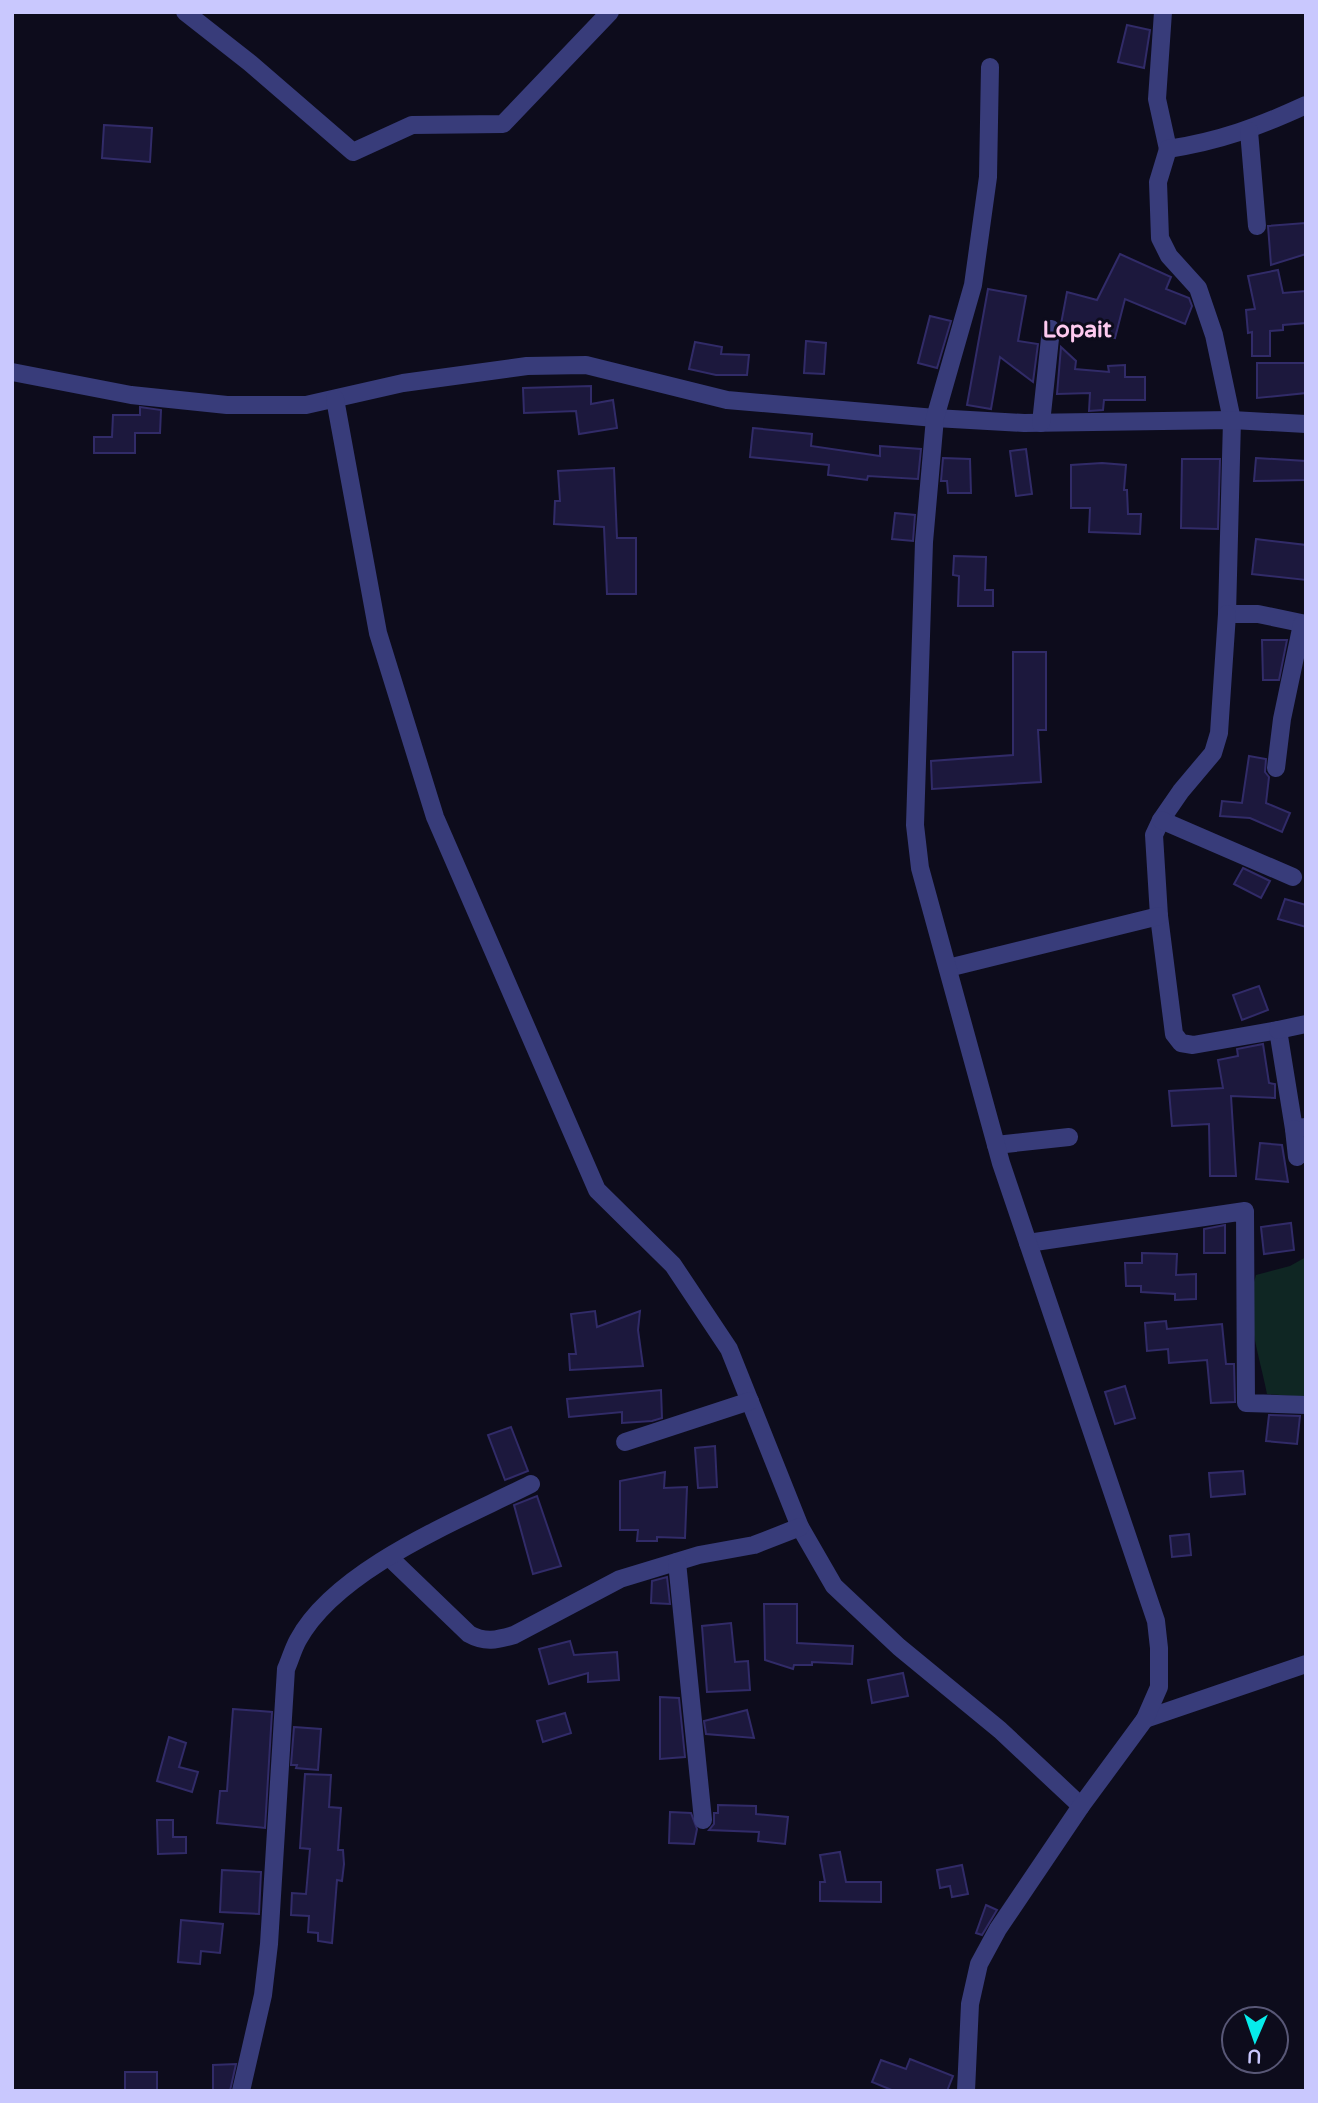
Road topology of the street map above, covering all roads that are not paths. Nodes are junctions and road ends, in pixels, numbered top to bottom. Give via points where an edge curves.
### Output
1 (185, 12) edge
2 (610, 12) edge
3 (1163, 12) edge
4 (990, 67) dead end
5 (1306, 105) edge
6 (1249, 131) junction
7 (1168, 149) junction
8 (1257, 226) dead end
9 (1051, 329) dead end
10 (12, 372) edge
11 (335, 399) junction
12 (935, 418) junction
13 (1232, 420) junction
14 (1041, 423) junction
15 (1306, 424) edge
16 (1227, 614) junction
17 (1304, 624) edge
18 (1276, 768) dead end
19 (1161, 820) junction
20 (1293, 877) dead end
21 (1159, 916) junction
22 (948, 968) junction
23 (1306, 1024) edge
24 (1278, 1030) junction
25 (1300, 1128) edge
26 (1069, 1137) dead end
27 (996, 1145) junction
28 (1297, 1157) dead end
29 (1028, 1243) junction
30 (750, 1401) junction
31 (1306, 1405) edge
32 (625, 1442) dead end
33 (531, 1484) dead end
34 (800, 1527) junction
35 (389, 1557) junction
36 (677, 1562) junction
37 (1306, 1664) edge
38 (1145, 1719) junction
39 (1081, 1806) junction
40 (703, 1820) dead end
41 (241, 2091) edge
42 (966, 2091) edge

1 - 2 street via 353,152 412,125 503,124
3 - 7 street via 1157,99
4 - 12 street via 988,177 975,270
5 - 6 street
6 - 7 street
6 - 8 street
7 - 13 street via 1158,182 1160,238 1198,288 1214,335
9 - 14 street
10 - 11 street via 131,395 227,405 306,405
11 - 12 street via 403,383 513,368 586,365 727,400
11 - 30 street via 378,633 435,817 597,1190 673,1265 729,1349
12 - 14 street
12 - 22 street via 924,555 915,811 920,868
13 - 14 street
13 - 15 street
13 - 16 street
16 - 17 street via 1258,614
16 - 19 street via 1219,733 1213,753
17 - 18 street
19 - 20 street
19 - 21 street via 1154,835
21 - 22 street
21 - 24 street via 1174,1034 1181,1043 1193,1045
22 - 27 street
23 - 24 street
24 - 25 street
25 - 28 street
26 - 27 street
27 - 29 street
29 - 31 street via 1245,1211 1246,1403
29 - 38 street via 1156,1621 1159,1687
30 - 32 street
30 - 34 street
33 - 35 street
34 - 36 street via 754,1545
34 - 39 street via 834,1586
35 - 36 street via 481,1641 514,1635 620,1579
35 - 41 street via 357,1577 317,1614 298,1639 286,1669 269,1944 263,1995
36 - 40 street
37 - 38 street
38 - 39 street
39 - 42 street via 979,1964 970,2004

